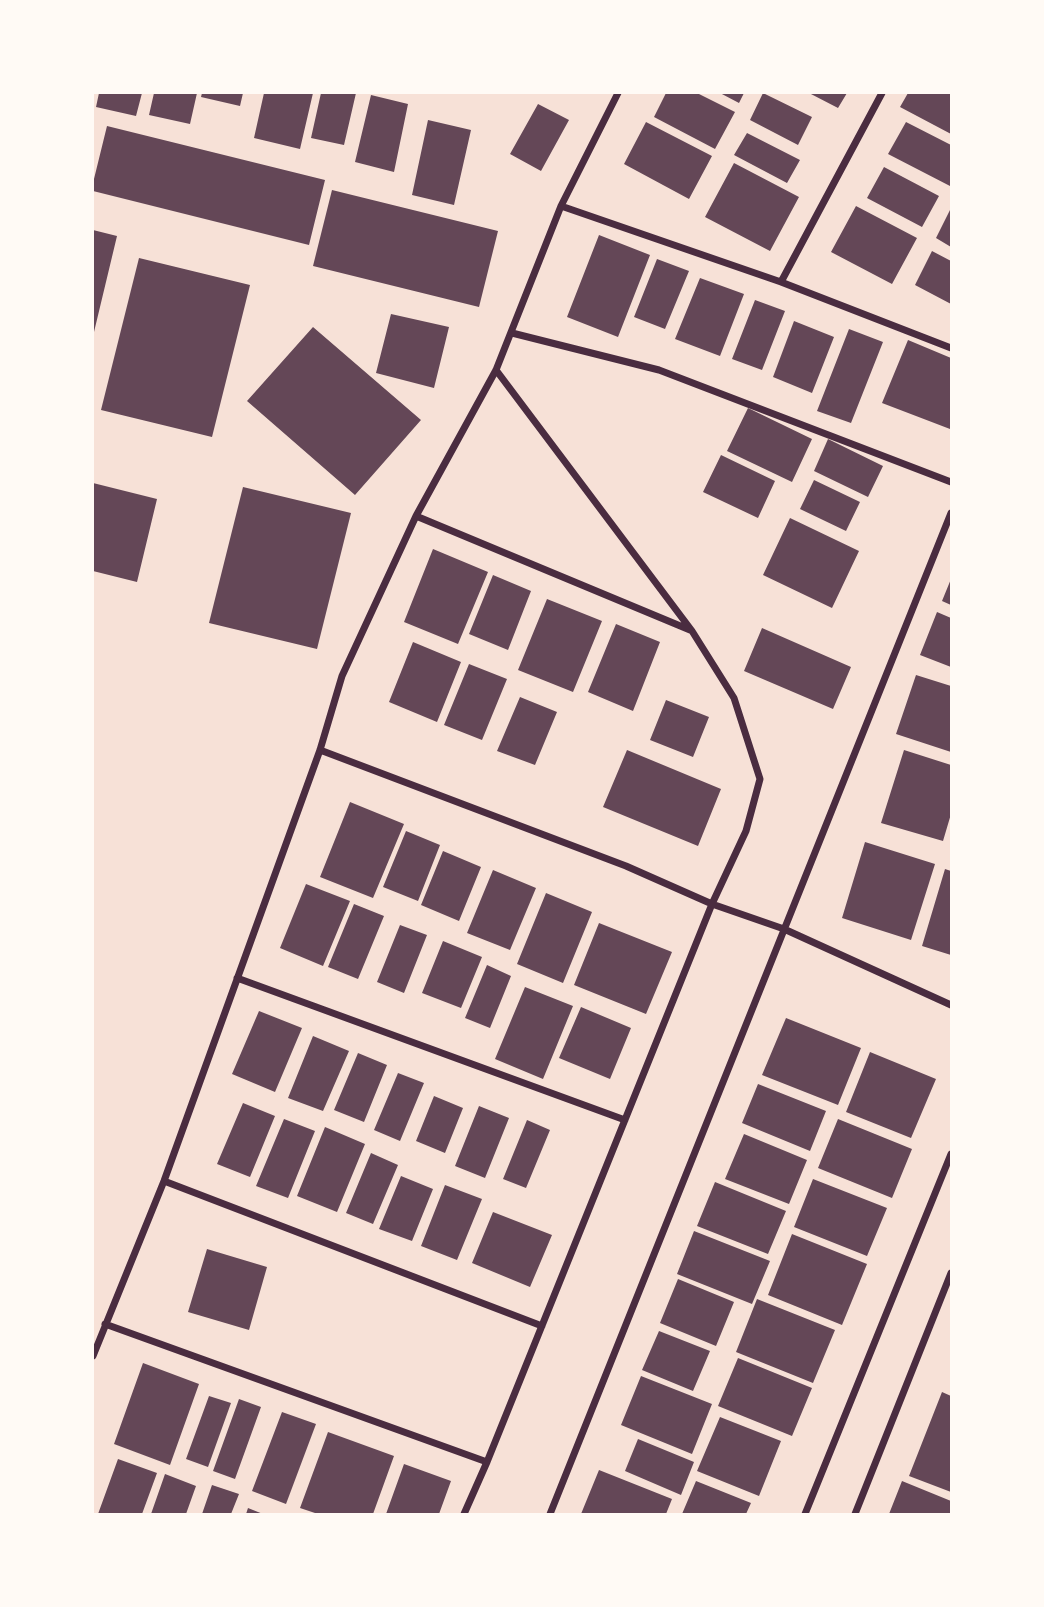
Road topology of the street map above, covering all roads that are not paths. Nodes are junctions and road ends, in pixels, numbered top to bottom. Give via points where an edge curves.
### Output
1 (618, 93) edge
2 (882, 93) edge
3 (561, 205) junction
4 (781, 282) junction
5 (512, 333) junction
6 (951, 348) edge
7 (496, 370) junction
8 (951, 482) edge
9 (951, 513) edge
10 (416, 516) junction
11 (692, 631) junction
12 (320, 750) junction
13 (712, 904) junction
14 (784, 929) junction
15 (237, 978) junction
16 (951, 1005) edge
17 (625, 1120) junction
18 (951, 1154) edge
19 (164, 1181) junction
20 (951, 1273) edge
21 (947, 1296) edge
22 (105, 1324) junction
23 (542, 1326) junction
24 (93, 1356) edge
25 (487, 1462) junction
26 (464, 1514) edge
27 (550, 1514) edge
28 (806, 1514) edge
29 (855, 1514) edge

1 - 3 street
2 - 4 street
3 - 4 street
3 - 5 street
4 - 6 street
5 - 7 street
5 - 8 street via 659,370
7 - 10 street
7 - 11 street
9 - 14 street
10 - 11 street
10 - 12 street via 342,676
11 - 13 street via 734,698 760,779 746,831
12 - 13 street via 626,866
12 - 15 street
13 - 14 street
13 - 17 street
14 - 16 street
14 - 27 street
15 - 17 street
15 - 19 street
17 - 23 street
18 - 28 street
19 - 22 street
19 - 23 street
20 - 21 street
21 - 29 street
22 - 24 street
22 - 25 street
23 - 25 street
25 - 26 street

